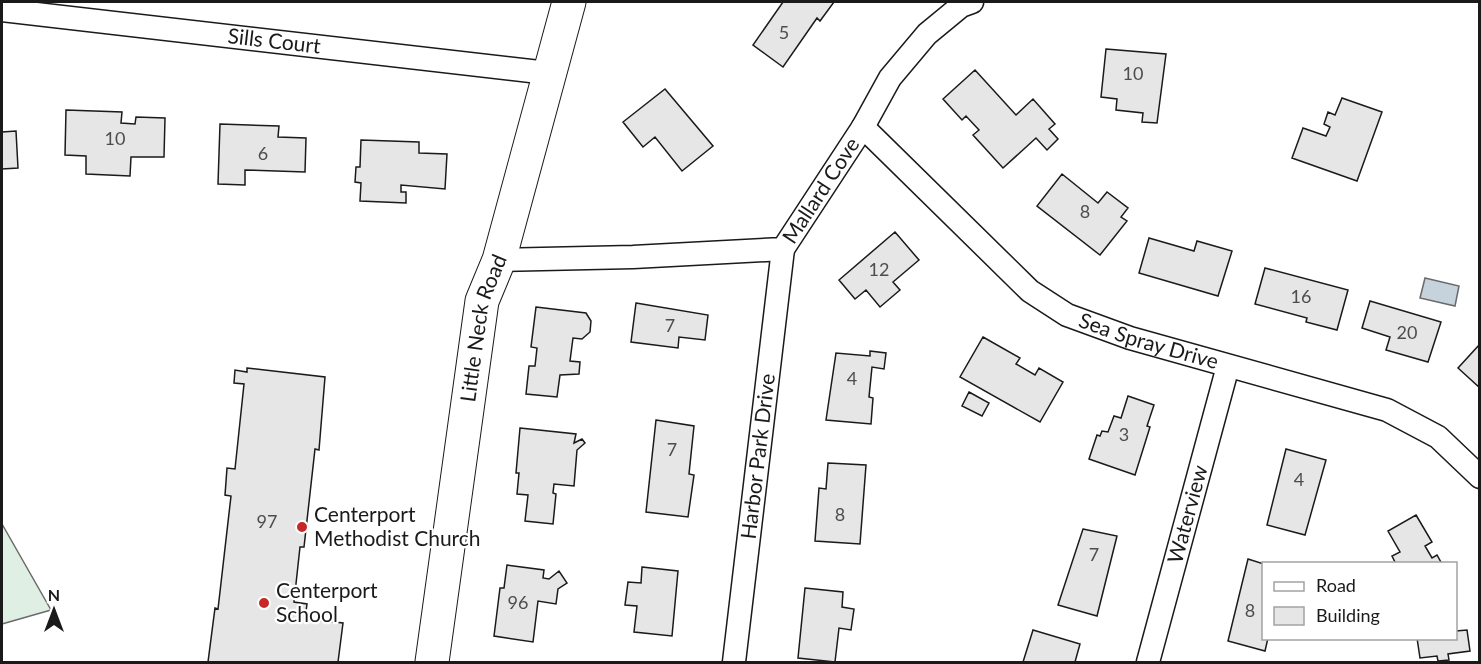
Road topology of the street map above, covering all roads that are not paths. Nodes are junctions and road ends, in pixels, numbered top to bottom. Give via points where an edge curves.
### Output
1 (569, 2) edge
2 (972, 2) edge
3 (2, 10) edge
4 (548, 73) junction
5 (863, 127) junction
6 (783, 249) junction
7 (499, 260) junction
8 (1228, 366) junction
9 (1479, 477) edge
10 (432, 663) edge
11 (734, 663) edge
12 (1148, 663) edge

1 - 4 street, Little Neck Road
2 - 5 street, Mallard Cove via 961,6 927,34 890,78
3 - 4 street, Sills Court
4 - 7 street, Little Neck Road
5 - 6 street, Mallard Cove
5 - 8 street, Sea Spray Drive via 1030,291 1067,315
6 - 7 street, Mallard Cove
6 - 11 street, Harbor Park Drive
7 - 10 street, Little Neck Road via 482,301
8 - 9 street, Sea Spray Drive via 1387,410 1438,438
8 - 12 street, Waterview

